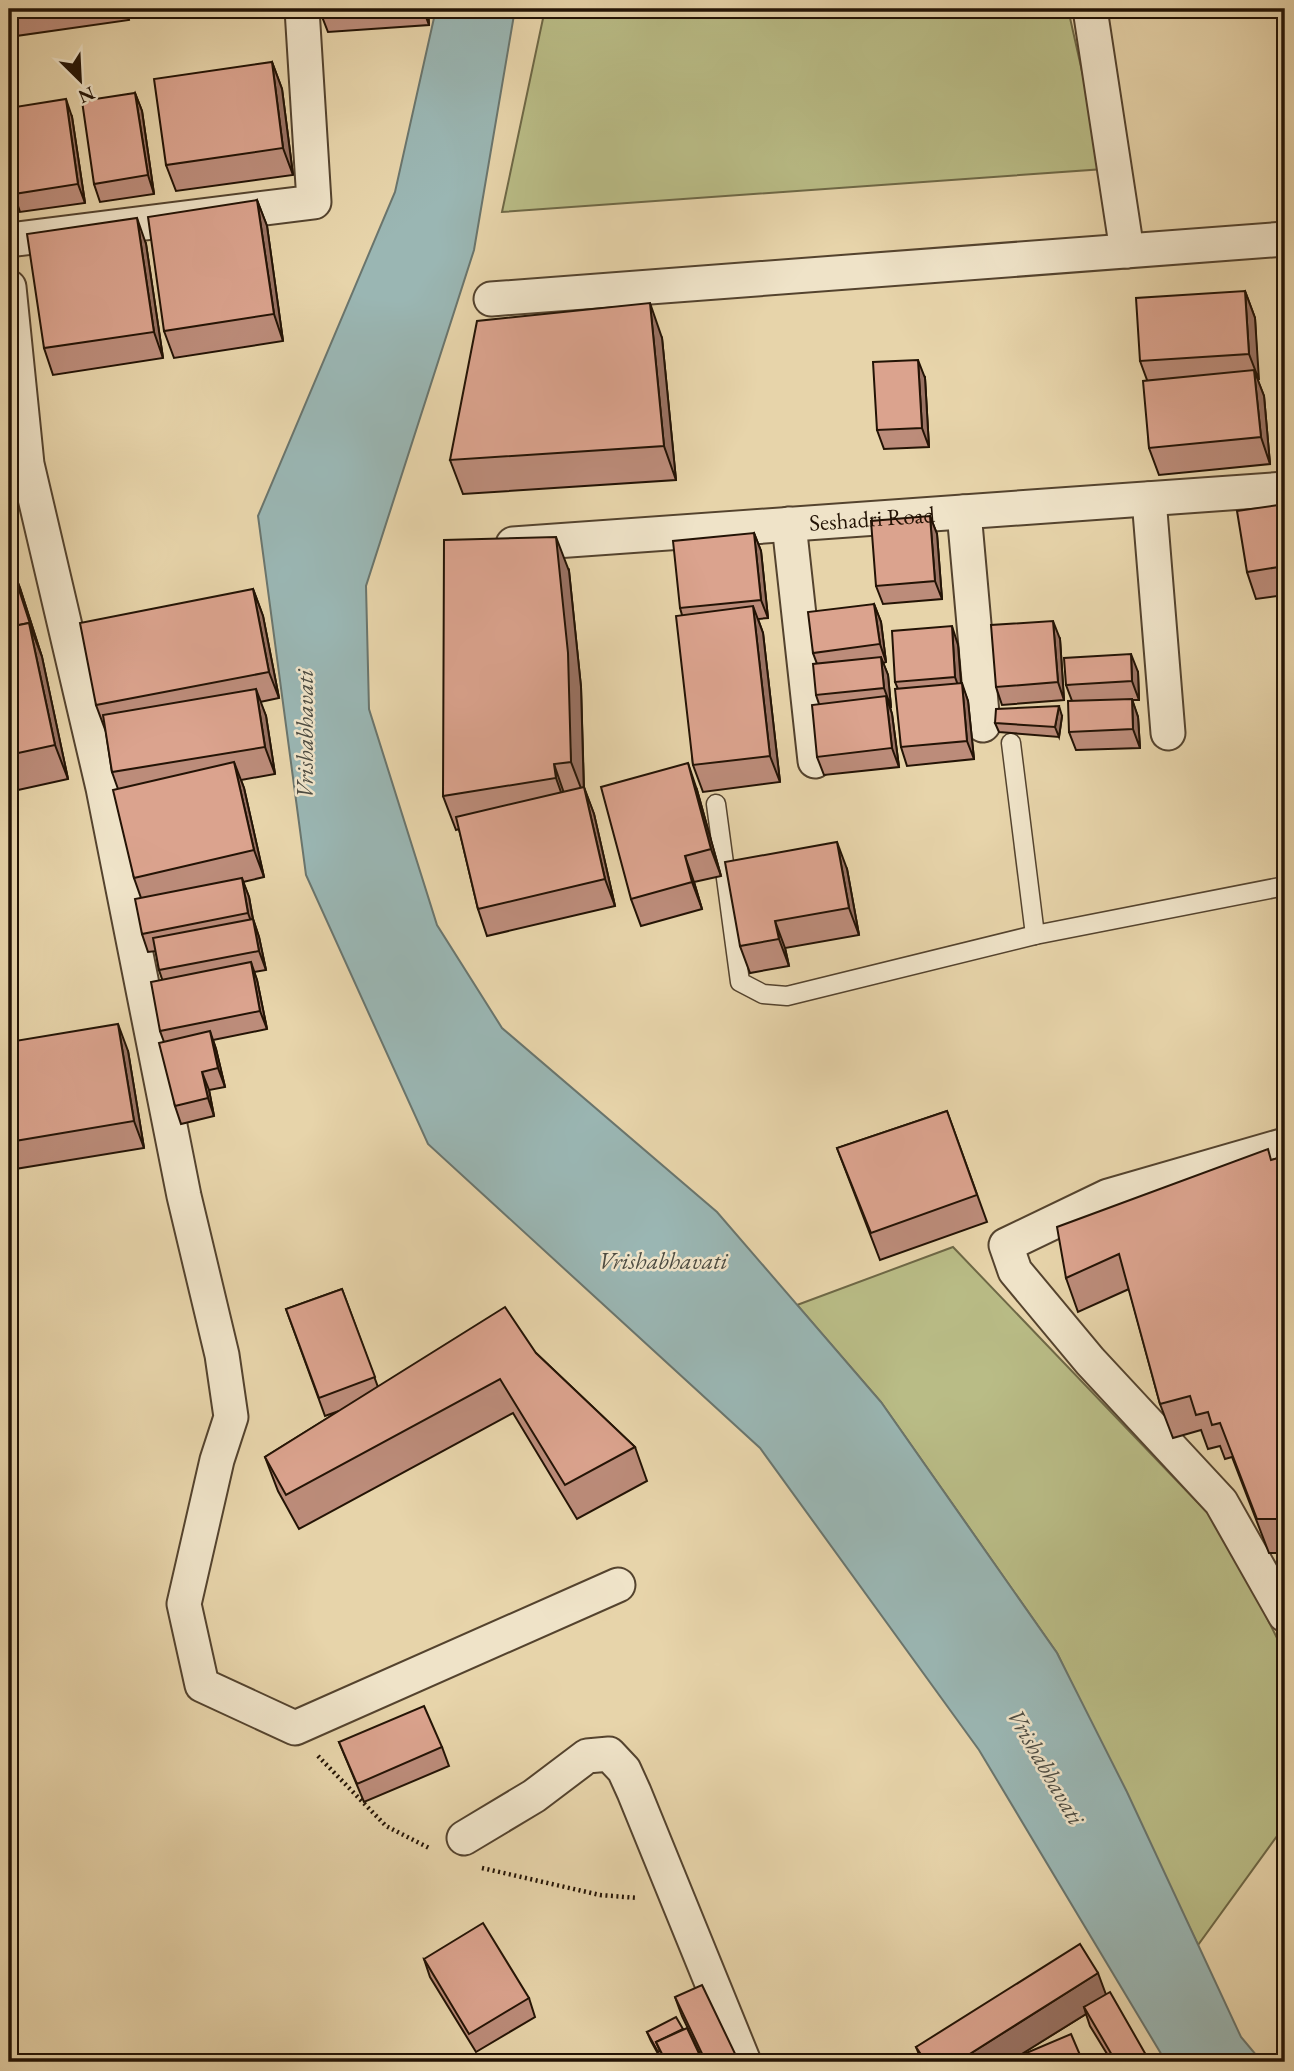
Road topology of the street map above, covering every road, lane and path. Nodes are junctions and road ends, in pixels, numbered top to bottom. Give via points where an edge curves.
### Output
1 (302, 9) edge
2 (1090, 9) edge
3 (1285, 239) edge
4 (9, 240) edge
5 (1127, 251) junction
6 (9, 287) edge
7 (491, 299) dead end
8 (1285, 489) edge
9 (1149, 499) junction
10 (964, 512) junction
11 (789, 524) junction
12 (487, 545) edge
13 (1168, 733) dead end
14 (997, 734) joint
15 (815, 761) edge
16 (716, 804) dead end
17 (1285, 886) edge
18 (1035, 935) junction
19 (1285, 1145) edge
20 (618, 1585) dead end
21 (1285, 1615) edge
22 (464, 1838) dead end
23 (744, 2062) edge

1 - 4 street via 314,202
2 - 5 street
3 - 5 street
5 - 7 street
6 - 20 street via 27,464 103,788 184,1196 222,1355 231,1417 184,1604 202,1685 295,1728
8 - 9 street, Seshadri Road
9 - 10 street, Seshadri Road
9 - 13 street
10 - 11 street, Seshadri Road
10 - 14 street
11 - 12 street, Seshadri Road
11 - 15 street
14 - 18 lane
16 - 18 lane via 740,982 763,994 787,996
17 - 18 lane
19 - 21 street via 1108,1196 1006,1245 1015,1271 1090,1361 1221,1502
22 - 23 street via 534,1796 587,1756 608,1754 624,1770

